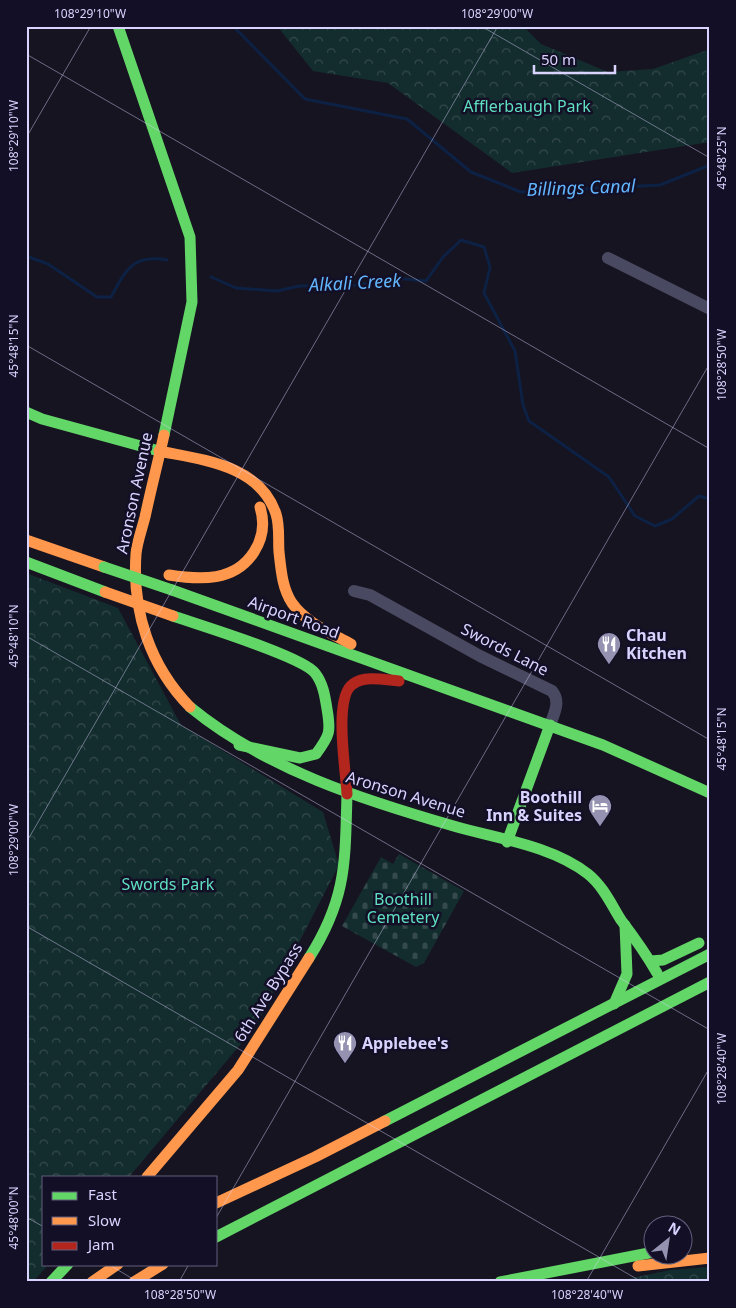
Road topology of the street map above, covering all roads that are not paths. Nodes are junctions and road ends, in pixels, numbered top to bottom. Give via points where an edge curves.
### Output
1 (118, 26) edge
2 (608, 258) dead end
3 (710, 309) edge
4 (26, 412) edge
5 (159, 451) junction
6 (233, 469) junction
7 (26, 540) edge
8 (26, 562) edge
9 (104, 567) junction
10 (354, 591) dead end
11 (398, 672) junction
12 (440, 687) junction
13 (550, 725) junction
14 (239, 745) junction
15 (710, 793) edge
16 (347, 794) junction
17 (346, 822) junction
18 (507, 842) junction
19 (625, 925) junction
20 (710, 939) edge
21 (710, 954) edge
22 (651, 961) junction
23 (662, 980) junction
24 (710, 982) edge
25 (675, 1001) junction
26 (614, 1004) junction
27 (148, 1176) edge
28 (218, 1203) edge
29 (218, 1236) edge
30 (644, 1254) edge
31 (710, 1258) edge
32 (66, 1266) edge
33 (99, 1266) edge
34 (114, 1266) edge
35 (160, 1266) edge
36 (87, 1280) edge
37 (137, 1280) edge
38 (51, 1282) edge
39 (500, 1282) edge
40 (558, 1282) edge

1 - 5 main road, Aronson Avenue via 190,236 194,285
2 - 3 street
4 - 5 main road
5 - 6 main road
5 - 14 main road, Aronson Avenue via 136,553 134,582 146,638 166,680 181,699 200,718
6 - 9 main road, bridge via 253,492 261,509 263,532 256,550 241,568 213,578 190,578
6 - 11 main road via 256,481 269,496 276,514 284,586 291,603 315,623
7 - 9 main road, Airport Road
8 - 14 main road, bridge via 286,656 314,671 323,686 329,710 329,736 316,754 300,758
9 - 11 main road, Airport Road, bridge
10 - 13 street, Swords Lane via 370,595 480,656 552,690 557,703
11 - 12 main road, Airport Road
12 - 13 main road, Airport Road
12 - 16 main road, 6th Ave Bypass via 378,678 352,684 343,699 342,716
13 - 15 main road, Airport Road via 648,763
13 - 18 main road, Swords Lane
14 - 16 main road, Aronson Avenue
14 - 17 main road via 329,800
16 - 17 main road, 6th Ave Bypass
16 - 18 main road, Aronson Avenue
17 - 27 main road, 6th Ave Bypass via 347,855 343,882 325,932 238,1070
18 - 19 main road, Aronson Avenue via 581,870 604,890
19 - 22 main road, Aronson Avenue
19 - 26 main road, Aronson Avenue via 628,978
20 - 22 main road via 663,960
21 - 23 main road
22 - 23 main road, Aronson Avenue
23 - 25 main road, Aronson Avenue
23 - 26 main road
24 - 25 main road
25 - 29 main road
26 - 28 main road
30 - 39 main road
31 - 40 main road via 649,1264
32 - 38 main road
33 - 36 main road
34 - 36 main road
35 - 37 main road

